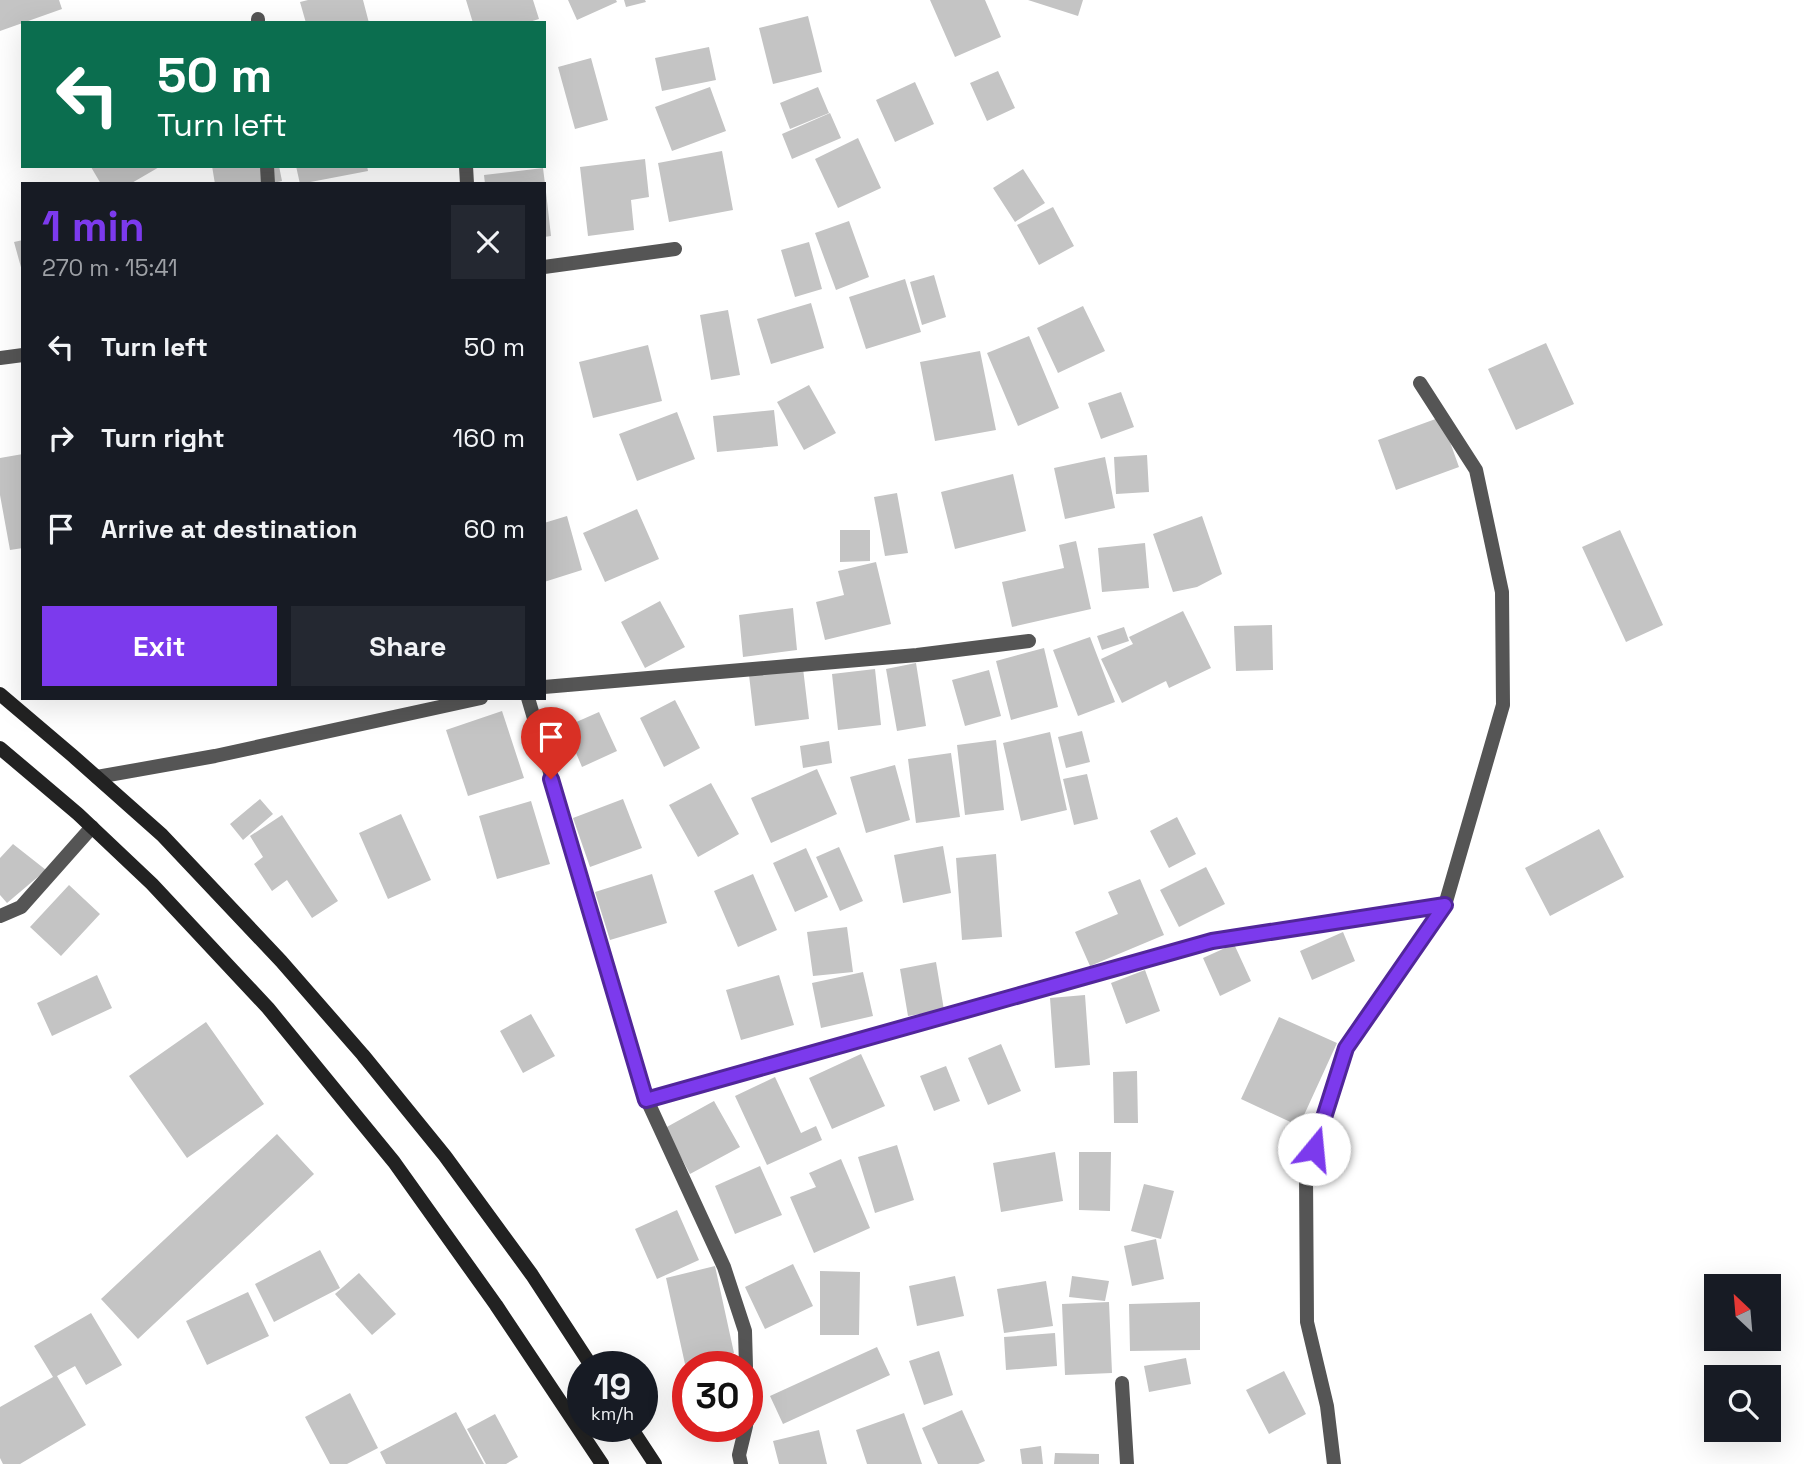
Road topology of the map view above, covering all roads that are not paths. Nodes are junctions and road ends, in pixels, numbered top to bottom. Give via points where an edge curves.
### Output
1 (675, 249) dead end
2 (546, 267) edge
3 (21, 355) edge
4 (0, 358) edge
5 (1420, 383) dead end
6 (1029, 641) dead end
7 (546, 687) edge
8 (0, 694) edge
9 (472, 700) edge
10 (529, 700) edge
11 (0, 748) edge
12 (97, 777) junction
13 (92, 827) junction
14 (1445, 905) junction
15 (0, 916) edge
16 (646, 1100) junction
17 (582, 1351) edge
18 (746, 1351) edge
19 (1122, 1383) dead end
20 (641, 1442) edge
21 (742, 1442) edge
22 (596, 1460) edge
23 (655, 1464) edge
24 (741, 1464) edge
25 (1127, 1464) edge
26 (1335, 1464) edge

1 - 2 street
3 - 4 street
5 - 14 street via 1476,470 1502,592 1503,705
6 - 7 street
8 - 12 main road
9 - 12 street
10 - 16 street
11 - 13 main road
12 - 17 main road via 162,835 363,1055 445,1156
13 - 15 street via 21,908
13 - 22 main road via 268,1007 394,1162 496,1305
14 - 16 street via 1212,941
14 - 26 street via 1346,1048 1306,1175 1307,1322 1328,1406
16 - 18 street via 724,1267 745,1331
19 - 25 street
20 - 23 main road
21 - 24 street

